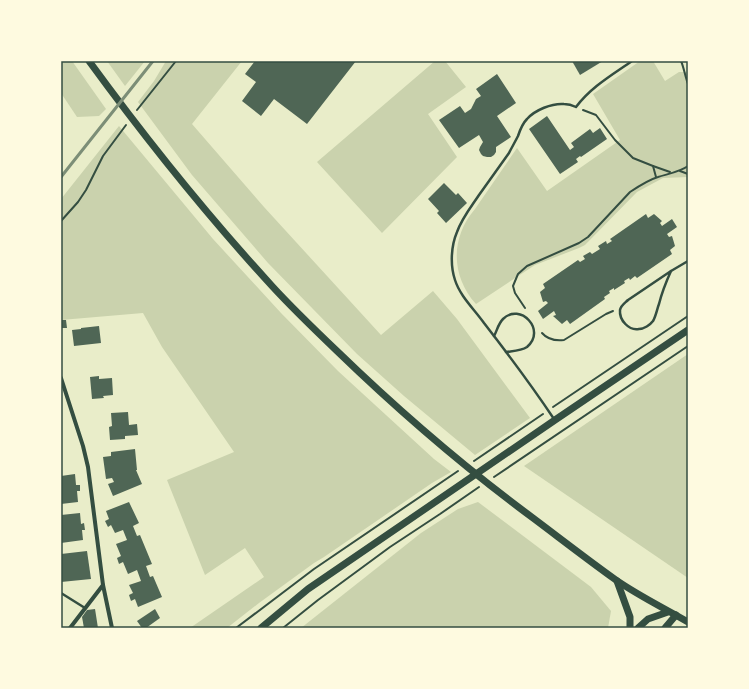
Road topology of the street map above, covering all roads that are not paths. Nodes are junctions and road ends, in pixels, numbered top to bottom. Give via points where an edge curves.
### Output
1 (89, 61) edge
2 (632, 61) edge
3 (688, 261) edge
4 (671, 271) junction
5 (688, 330) edge
6 (494, 336) junction
7 (506, 352) junction
8 (61, 378) edge
9 (555, 420) junction
10 (617, 581) junction
11 (103, 585) junction
12 (61, 593) edge
13 (85, 608) junction
14 (668, 612) junction
15 (676, 615) junction
16 (688, 622) edge
17 (70, 628) edge
18 (112, 628) edge
19 (261, 628) edge
20 (630, 628) edge
21 (638, 628) edge
22 (666, 628) edge

1 - 10 main road via 143,134 218,225 273,288 319,334 366,380 449,452
2 - 6 lane via 594,88 576,107 556,104 532,114 456,233 452,257 455,280 465,299
3 - 4 lane
4 - 4 lane via 623,304 620,310 621,317 629,327 641,329 652,322
5 - 9 main road
6 - 7 lane
6 - 7 lane via 499,324 507,316 518,314 529,319 534,330 531,342 523,349
7 - 9 lane
8 - 11 street via 88,467
9 - 19 main road via 308,589
10 - 14 main road
10 - 20 main road via 630,617
11 - 13 street
11 - 18 street
12 - 13 lane
13 - 17 street
14 - 15 main road
14 - 21 main road via 648,619
15 - 16 main road
15 - 22 main road

